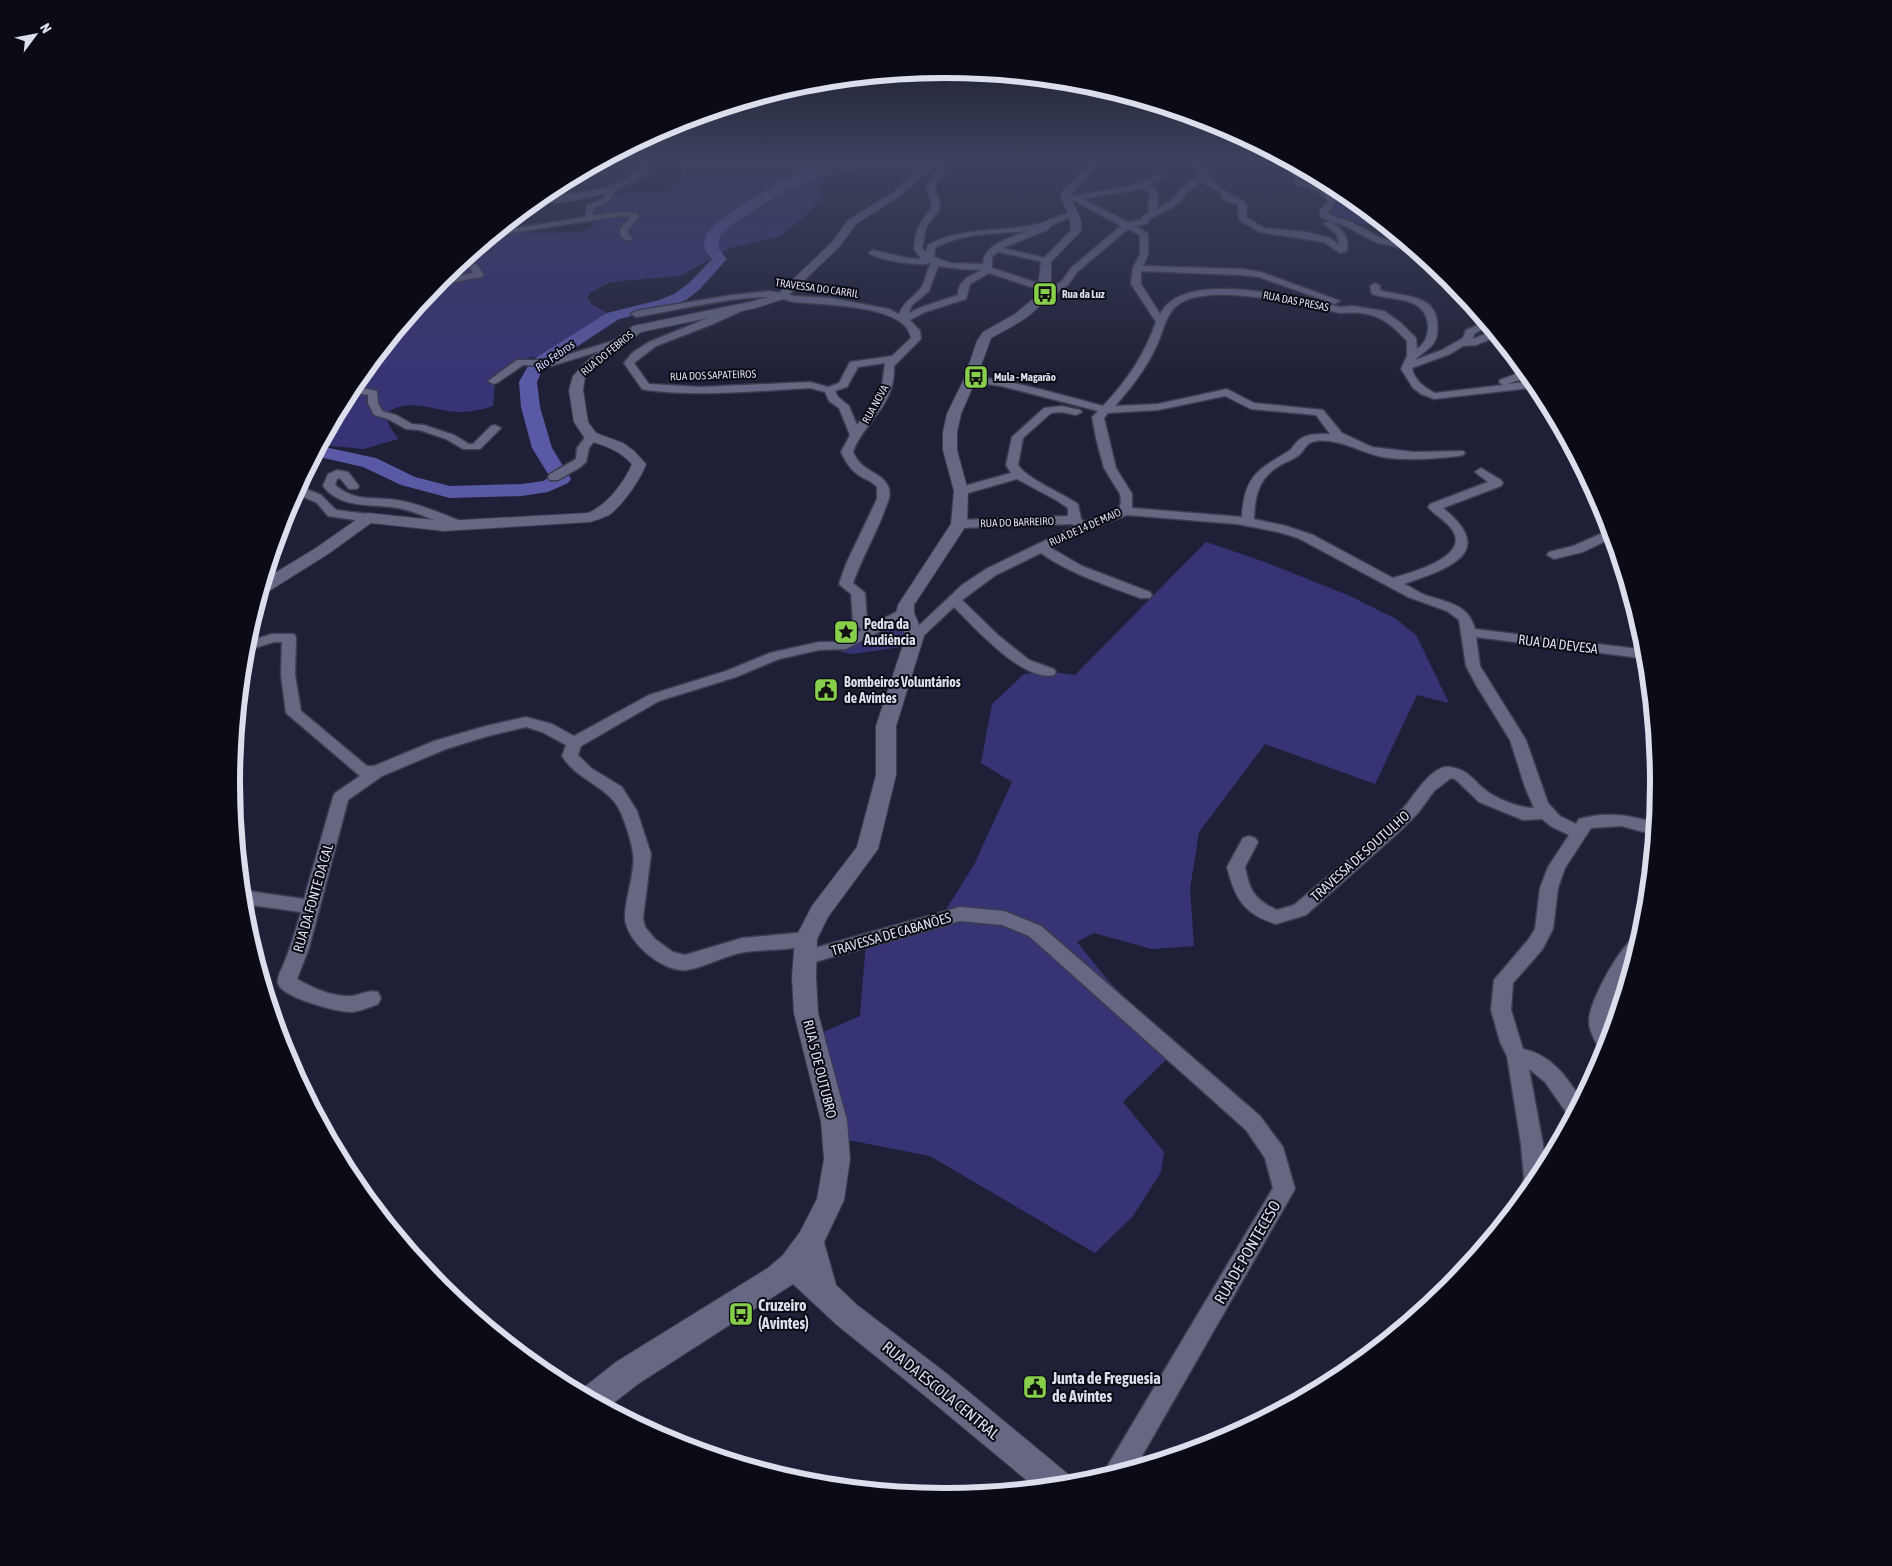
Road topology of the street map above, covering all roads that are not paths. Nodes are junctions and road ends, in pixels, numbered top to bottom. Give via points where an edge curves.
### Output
1 (624, 234) edge
2 (843, 234) edge
3 (921, 234) edge
4 (975, 234) edge
5 (1031, 234) edge
6 (1073, 234) edge
7 (1117, 234) edge
8 (1144, 234) edge
9 (1300, 234) edge
10 (1343, 234) edge
11 (1367, 234) edge
12 (628, 238) dead end
13 (1392, 244) junction
14 (1400, 244) edge
15 (1404, 247) edge
16 (998, 249) junction
17 (873, 253) dead end
18 (1144, 254) junction
19 (930, 260) junction
20 (1046, 262) junction
21 (474, 267) dead end
22 (1137, 268) junction
23 (988, 269) junction
24 (1169, 269) junction
25 (1191, 270) junction
26 (451, 280) edge
27 (1374, 286) dead end
28 (1211, 292) junction
29 (1041, 294) junction
30 (782, 296) junction
31 (745, 306) junction
32 (1353, 308) junction
33 (1370, 312) dead end
34 (636, 314) dead end
35 (904, 320) junction
36 (1161, 322) junction
37 (1483, 326) dead end
38 (1490, 335) edge
39 (619, 342) junction
40 (1461, 343) junction
41 (1412, 356) junction
42 (896, 359) junction
43 (1407, 367) junction
44 (1522, 376) edge
45 (970, 379) junction
46 (493, 381) dead end
47 (1529, 385) edge
48 (829, 390) junction
49 (1495, 390) junction
50 (359, 391) edge
51 (1102, 414) junction
52 (495, 428) dead end
53 (856, 436) junction
54 (590, 437) junction
55 (1340, 438) junction
56 (1459, 453) dead end
57 (1481, 472) dead end
58 (558, 473) dead end
59 (1018, 475) junction
60 (353, 486) dead end
61 (304, 491) edge
62 (961, 491) junction
63 (1124, 511) junction
64 (368, 518) junction
65 (1248, 520) junction
66 (1079, 523) junction
67 (959, 524) junction
68 (460, 525) junction
69 (1606, 536) edge
70 (1041, 547) junction
71 (1554, 555) dead end
72 (270, 582) edge
73 (1393, 583) junction
74 (1145, 595) dead end
75 (954, 600) junction
76 (905, 613) junction
77 (872, 630) junction
78 (1469, 632) junction
79 (915, 636) junction
80 (254, 644) edge
81 (1640, 655) edge
82 (1049, 672) dead end
83 (574, 743) junction
84 (376, 772) junction
85 (1546, 813) junction
86 (1650, 827) edge
87 (1579, 832) junction
88 (1249, 842) dead end
89 (251, 898) edge
90 (311, 907) junction
91 (1035, 931) joint
92 (805, 948) junction
93 (1629, 960) edge
94 (371, 998) dead end
95 (1604, 1037) edge
96 (1517, 1056) junction
97 (1573, 1106) edge
98 (1535, 1173) edge
99 (801, 1253) junction
100 (598, 1396) edge
101 (1122, 1466) edge
102 (1051, 1480) edge

1 - 12 street
2 - 30 street
3 - 19 street via 918,249
4 - 19 street via 948,238 932,247
5 - 16 street
6 - 20 street
7 - 29 street via 1074,270 1065,283
8 - 18 street
9 - 10 street via 1326,240 1343,251
11 - 13 street
13 - 14 street
13 - 15 street
16 - 20 street
16 - 23 street via 990,254
17 - 19 street via 908,261
18 - 22 street
18 - 25 street
19 - 23 street
19 - 35 street via 928,284 905,309
20 - 29 street
21 - 26 street via 479,275
22 - 24 street
22 - 36 street via 1135,278 1139,291
23 - 29 street via 1031,285
23 - 35 street via 966,282 963,297 922,310
24 - 25 street
24 - 28 street via 1201,282
25 - 32 street via 1261,275
27 - 41 street via 1375,292 1381,295 1416,300 1431,312 1434,324 1430,343
28 - 32 street, RUA DAS PRESAS via 1250,292 1340,310
28 - 36 street, RUA DAS PRESAS via 1174,302
29 - 45 street via 1019,317 986,335
30 - 31 street, RUA DO FEBROS
30 - 34 street, TRAVESSA DO CARRIL via 732,298
30 - 35 street, TRAVESSA DO CARRIL via 889,312
31 - 39 street, RUA DO FEBROS via 637,328
31 - 48 street, RUA DOS SAPATEIROS via 723,318 646,346 629,362 646,387 701,390 810,385
32 - 33 street
32 - 41 street, RUA DAS PRESAS via 1390,317 1412,340
35 - 42 street, RUA NOVA via 917,336
36 - 51 street via 1143,360
37 - 40 street via 1469,332 1468,339
38 - 40 street via 1472,343
39 - 46 street via 540,363 521,362
39 - 54 street, RUA DO FEBROS via 578,376 576,390 581,422
40 - 43 street
41 - 43 street
42 - 48 street via 854,364 843,385
42 - 53 street, RUA NOVA via 889,365 883,393
43 - 49 street via 1409,376 1426,393 1434,396
44 - 49 street via 1501,384
45 - 51 street via 1001,383
45 - 62 street via 957,406 950,432 950,450
47 - 49 street
48 - 53 street via 833,399 844,406
50 - 52 street via 373,393 378,413 410,427 450,437 467,447 476,446
51 - 55 street via 1158,407 1227,392 1250,406 1319,412
51 - 59 street via 1048,410 1018,437 1012,465
51 - 63 street, RUA DE 14 DE MAIO via 1098,426 1112,474 1127,496
53 - 77 street, RUA NOVA via 847,452 851,461 883,487 883,499 846,584 858,593 860,622
54 - 58 street via 582,460
54 - 68 street via 606,440 632,454 639,464 635,474 603,512 590,517 560,520
55 - 56 street via 1392,455 1410,457
55 - 65 street via 1306,439 1296,452 1265,469 1248,501
57 - 73 street via 1497,484 1434,506 1462,532 1464,542 1460,553 1417,575
59 - 62 street
59 - 66 street via 1074,507
60 - 68 street via 344,475 337,474 329,486 342,498 400,504
61 - 64 street via 328,505 332,512
62 - 67 street
63 - 65 street
63 - 66 street, RUA DE 14 DE MAIO
64 - 68 street
64 - 72 street via 322,552
65 - 73 street via 1305,536
66 - 67 street, RUA DO BARREIRO
66 - 70 street, RUA DE 14 DE MAIO
67 - 76 street via 907,602
69 - 71 street
70 - 74 street via 1051,556
70 - 75 street, RUA DE 14 DE MAIO via 991,572
73 - 78 street via 1456,611 1463,616
75 - 79 street, RUA DE 14 DE MAIO
75 - 82 street via 1024,663
76 - 77 street
76 - 79 street
77 - 83 street via 841,646 820,646 775,656 731,674 654,698
78 - 81 street, RUA DA DEVESA
78 - 85 street via 1472,664 1518,739 1534,791
79 - 92 street, RUA 5 DE OUTUBRO via 886,726 886,775 867,848 820,912
80 - 84 street via 290,637 288,675 294,713 363,771
83 - 84 street, RUA DA FONTE DA CAL via 546,728 526,722 440,745
83 - 92 street, TRAVESSA DE CABANÕES via 570,756 585,772 616,791 630,811 642,854 634,918 637,929 648,944 667,958 685,963 742,945
84 - 90 street, RUA DA FONTE DA CAL via 341,796
85 - 87 street
85 - 88 street, TRAVESSA DE SOUTULHO via 1523,814 1484,798 1460,775 1448,772 1428,786 1393,828 1300,910 1276,917 1258,909 1242,894 1236,867
86 - 87 street via 1623,819 1601,819 1585,822
87 - 96 street via 1557,867 1549,888 1544,929 1535,945 1504,980 1501,1010
89 - 90 street
90 - 94 street, RUA DA FONTE DA CAL via 287,982 304,993 337,1002 351,1004
91 - 92 street, TRAVESSA DE CABANÕES via 1004,918 960,914
91 - 101 street, RUA DE PONTECESO via 1253,1122 1275,1154 1284,1190
92 - 99 street, RUA 5 DE OUTUBRO via 804,995 810,1034 834,1121 837,1159 830,1200
93 - 95 street via 1600,1009 1599,1024
96 - 97 street via 1537,1063 1552,1076
96 - 98 street
99 - 100 street, RUA 5 DE OUTUBRO via 778,1278 627,1373
99 - 102 street, RUA DA ESCOLA CENTRAL via 824,1294 847,1315

